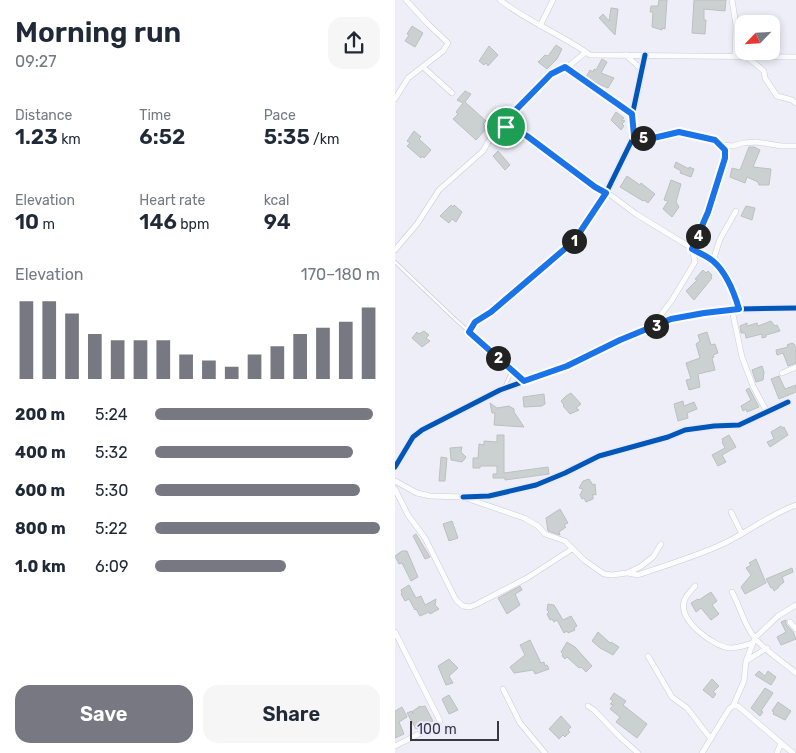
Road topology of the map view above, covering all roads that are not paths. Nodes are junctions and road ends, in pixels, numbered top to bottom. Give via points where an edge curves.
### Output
1 (407, 0) edge
2 (500, 0) edge
3 (553, 0) edge
4 (732, 0) edge
5 (735, 19) edge
6 (540, 26) junction
7 (586, 52) junction
8 (626, 55) junction
9 (645, 55) junction
10 (735, 56) edge
11 (780, 57) edge
12 (796, 57) edge
13 (751, 60) edge
14 (423, 67) junction
15 (565, 67) junction
16 (641, 69) junction
17 (452, 94) dead end
18 (395, 99) edge
19 (796, 103) edge
20 (632, 114) junction
21 (501, 125) junction
22 (634, 136) junction
23 (720, 145) junction
24 (796, 146) edge
25 (606, 193) junction
26 (736, 211) dead end
27 (692, 249) junction
28 (395, 250) edge
29 (713, 261) junction
30 (395, 262) edge
31 (739, 309) junction
32 (732, 310) junction
33 (795, 310) edge
34 (651, 328) junction
35 (469, 332) junction
36 (796, 367) edge
37 (512, 371) junction
38 (781, 373) dead end
39 (524, 381) junction
40 (504, 389) junction
41 (788, 402) dead end
42 (767, 412) junction
43 (395, 467) edge
44 (395, 481) edge
45 (395, 490) edge
46 (463, 497) junction
47 (796, 505) edge
48 (731, 512) dead end
49 (743, 534) junction
50 (661, 544) dead end
51 (572, 549) junction
52 (627, 573) junction
53 (695, 586) dead end
54 (732, 592) dead end
55 (796, 605) edge
56 (790, 622) dead end
57 (796, 629) edge
58 (395, 632) edge
59 (754, 640) junction
60 (767, 648) junction
61 (648, 656) dead end
62 (746, 660) junction
63 (796, 673) edge
64 (503, 689) dead end
65 (588, 706) dead end
66 (733, 706) junction
67 (711, 739) junction
68 (781, 743) junction
69 (395, 746) edge
70 (545, 753) edge
71 (638, 753) edge
72 (702, 753) edge
73 (777, 753) edge
74 (793, 753) edge

1 - 14 street via 448,43
2 - 6 street
3 - 6 street
4 - 5 street
6 - 7 street
7 - 8 street via 590,55
7 - 15 street
8 - 9 street
8 - 16 street
9 - 10 street
9 - 16 street
11 - 12 street
13 - 19 street via 764,71 777,96
14 - 17 street
14 - 18 street via 408,78
15 - 20 street
15 - 21 street via 551,74
16 - 20 street
20 - 22 street
21 - 25 street via 527,136
21 - 28 street via 483,151 439,190
22 - 23 street via 649,139 679,132 715,140
22 - 25 street
23 - 24 street via 757,142
23 - 27 street via 725,150 725,158
25 - 27 street
25 - 35 street via 574,241 475,322
26 - 29 street via 720,239
27 - 29 street
27 - 34 street via 695,262
29 - 31 street via 729,282
30 - 35 lane
31 - 32 street
31 - 33 street
32 - 34 street via 671,319
32 - 42 street via 742,358
34 - 39 street via 567,366
35 - 37 lane
36 - 38 street
37 - 39 lane
37 - 40 lane
39 - 40 street
40 - 43 street via 422,430 413,437
41 - 42 street
42 - 46 street via 739,425 685,430 599,456 536,485 489,496
44 - 46 street via 423,494
45 - 51 street via 463,606 477,604 527,578
46 - 51 street via 523,518 545,534 565,541
47 - 49 street
48 - 49 street
49 - 52 street via 700,554 638,575
50 - 52 street via 653,557 640,568
51 - 52 street via 604,574
53 - 59 street via 683,602 686,617 697,631 721,646 741,647
54 - 59 street
55 - 59 street via 778,616
56 - 57 street
58 - 69 street via 440,721
59 - 60 street
59 - 62 street
60 - 62 street
60 - 63 street
61 - 67 street via 672,697 687,708
62 - 66 street via 744,681
64 - 70 street via 520,723
65 - 71 street
66 - 67 street
66 - 68 street via 738,706
67 - 72 street
68 - 73 street
68 - 74 street

